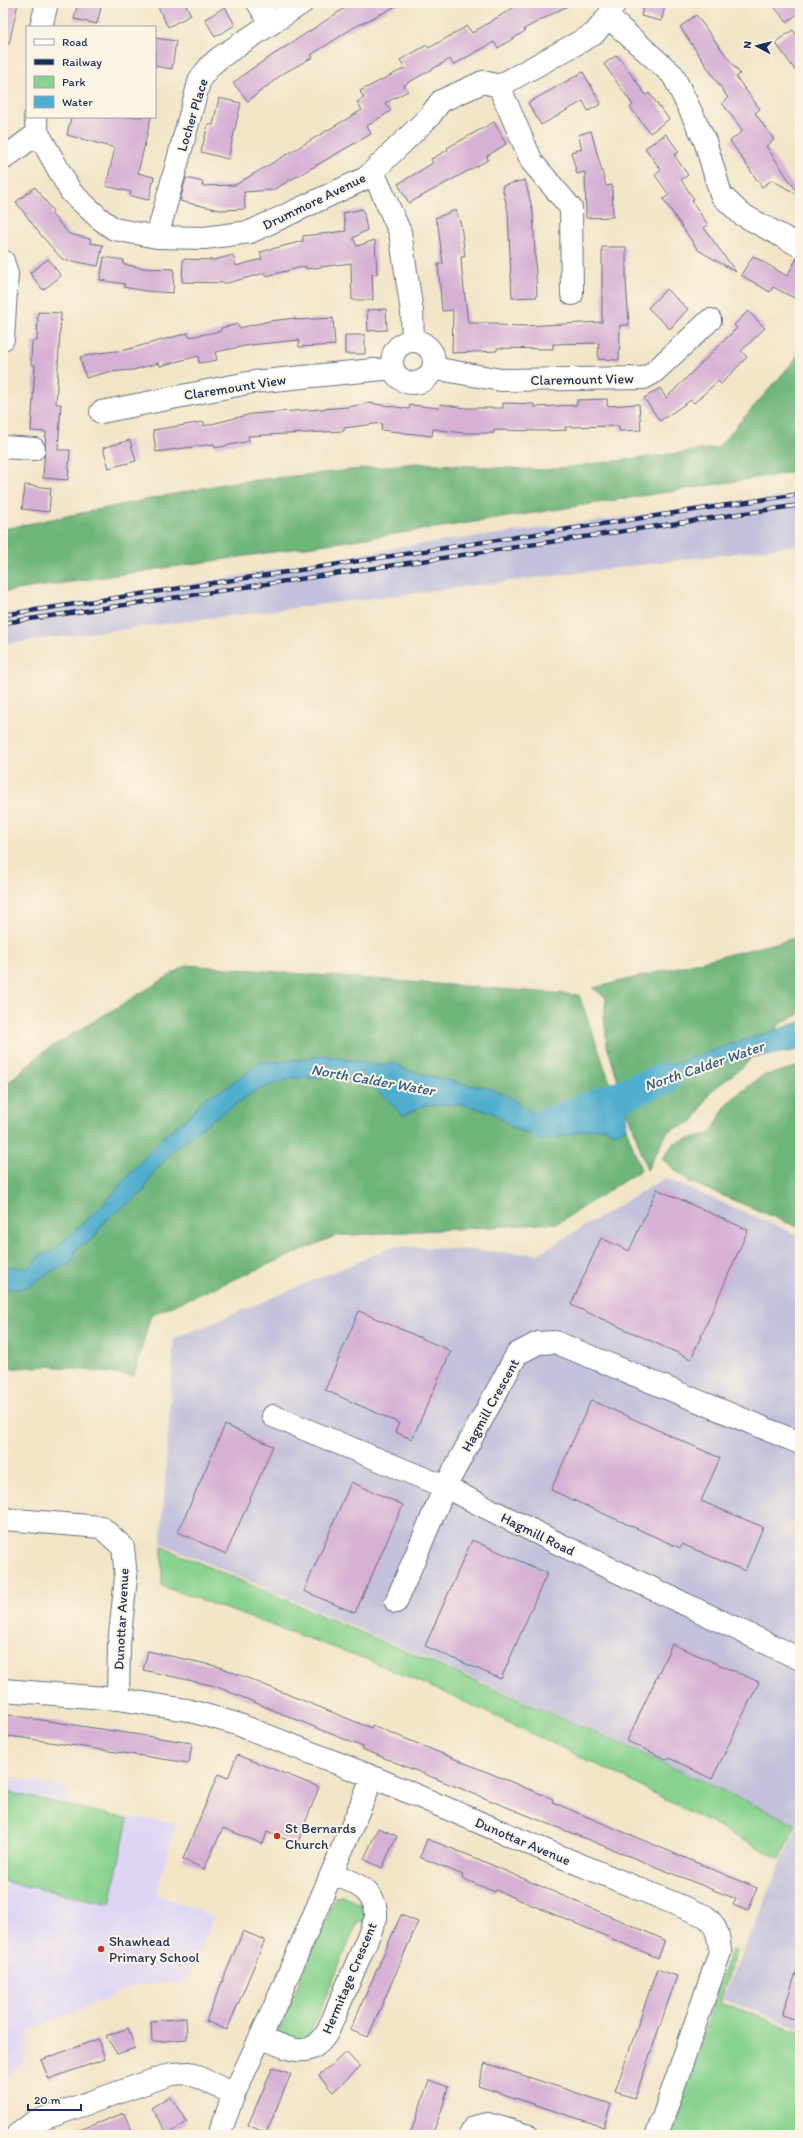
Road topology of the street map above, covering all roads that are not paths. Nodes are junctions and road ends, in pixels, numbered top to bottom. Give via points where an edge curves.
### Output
1 (47, 3) edge
2 (258, 3) edge
3 (302, 3) edge
4 (611, 10) edge
5 (271, 24) junction
6 (41, 26) edge
7 (499, 86) junction
8 (36, 125) edge
9 (3, 159) edge
10 (373, 172) junction
11 (157, 237) junction
12 (798, 245) dead end
13 (3, 261) edge
14 (572, 294) dead end
15 (710, 320) dead end
16 (3, 339) edge
17 (413, 341) junction
18 (393, 368) junction
19 (433, 368) junction
20 (101, 412) dead end
21 (3, 446) edge
22 (34, 449) dead end
23 (273, 1416) dead end
24 (800, 1443) edge
25 (445, 1487) junction
26 (3, 1519) edge
27 (396, 1602) dead end
28 (800, 1659) edge
29 (3, 1690) edge
30 (118, 1699) junction
31 (373, 1777) junction
32 (332, 1873) junction
33 (261, 2037) junction
34 (234, 2094) junction
35 (220, 2134) edge
36 (17, 2135) edge
37 (470, 2135) edge
38 (526, 2135) edge
39 (657, 2135) edge

1 - 6 street
2 - 5 street
3 - 5 street, Locher Place
4 - 7 street via 594,34
4 - 12 street via 673,75 705,142 722,195 741,214
5 - 11 street, Locher Place via 219,58 200,79
7 - 10 street, Drummore Avenue via 483,82 441,101 429,117
7 - 14 street via 532,162 570,208
8 - 9 street
8 - 11 street, Drummore Avenue via 71,192 87,208 114,229
10 - 11 street, Drummore Avenue via 366,178 250,232 204,238
10 - 17 street via 400,232 412,312
13 - 16 street via 7,274
15 - 19 street, Claremount View via 644,378 501,380
17 - 18 street via 401,345 396,350
17 - 19 street via 430,349
18 - 19 street via 401,378 413,382 425,379
18 - 20 street, Claremount View via 253,382
21 - 22 street
23 - 25 street, Hagmill Road
24 - 25 street, Hagmill Crescent via 556,1342 538,1342 517,1354
25 - 27 street, Hagmill Crescent
25 - 28 street, Hagmill Road via 553,1542
26 - 30 street, Dunottar Avenue via 101,1527 123,1547 126,1576 119,1645
29 - 30 street, Dunottar Avenue
30 - 31 street, Dunottar Avenue via 187,1710 237,1724
31 - 32 street
31 - 39 street, Dunottar Avenue via 705,1916 713,1922 720,1940 720,1952
32 - 33 street
32 - 33 street, Hermitage Crescent via 367,1891 373,1898 377,1911 328,2031 321,2043 303,2050 286,2048
33 - 34 street
34 - 35 street
34 - 36 street via 188,2073 171,2074 34,2122
37 - 38 street via 474,2127 488,2124

